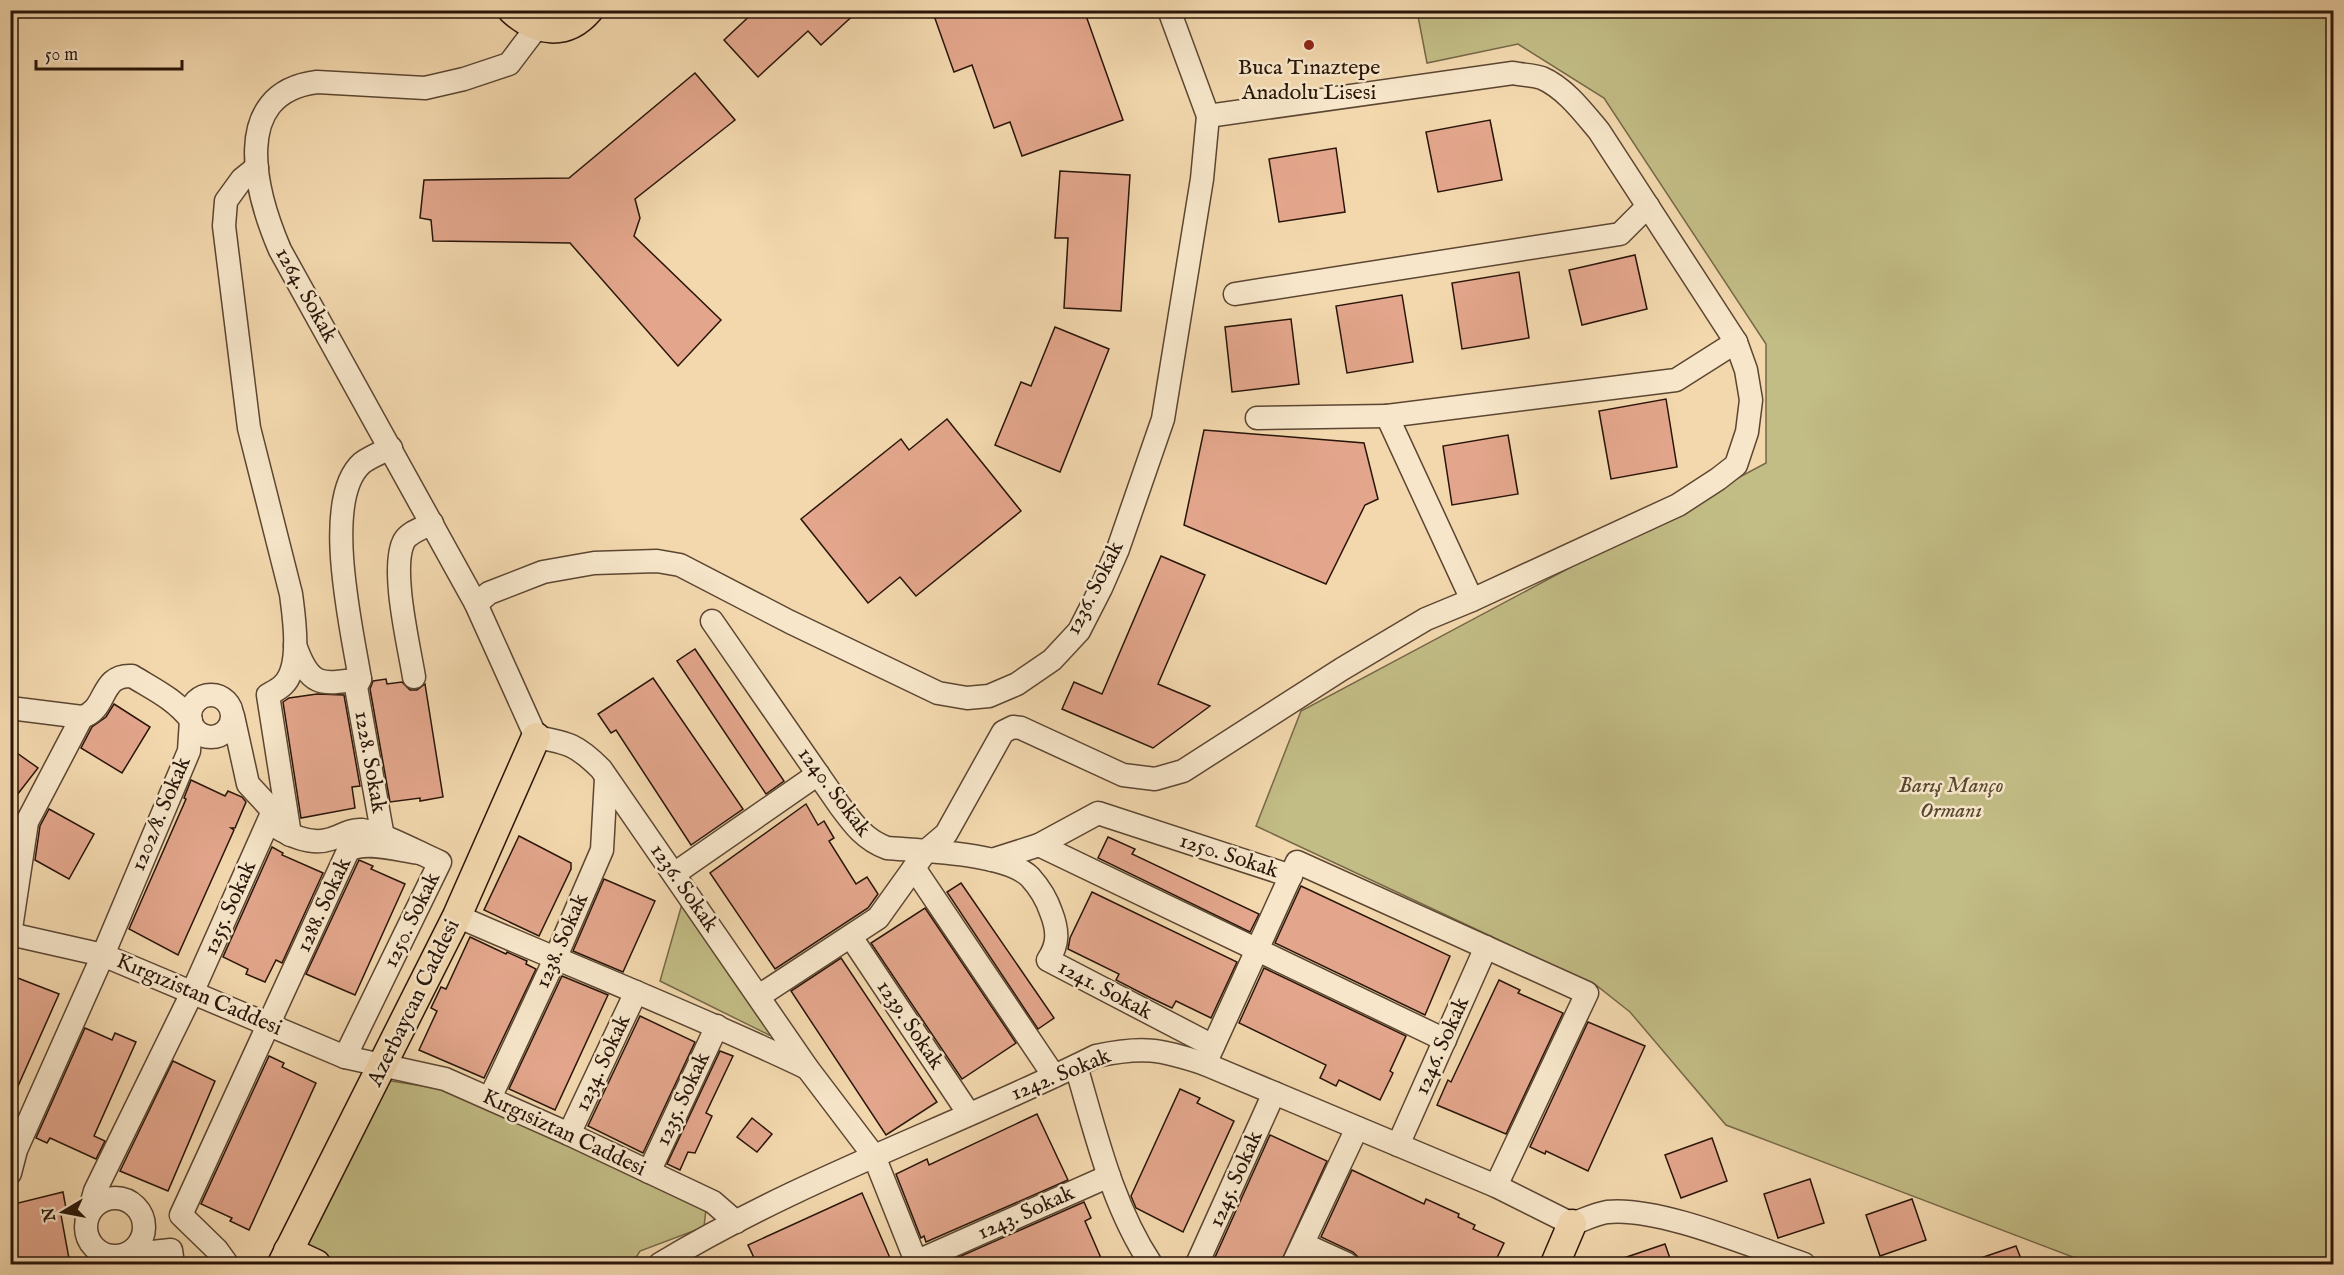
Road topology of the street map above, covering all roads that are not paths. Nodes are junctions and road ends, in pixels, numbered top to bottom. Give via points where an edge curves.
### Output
1 (512, 10) edge
2 (1169, 10) edge
3 (588, 13) edge
4 (537, 27) junction
5 (1208, 116) junction
6 (257, 167) junction
7 (1648, 206) junction
8 (1235, 294) dead end
9 (1736, 342) junction
10 (1387, 416) junction
11 (1257, 418) dead end
12 (391, 448) junction
13 (432, 523) junction
14 (1472, 600) junction
15 (476, 604) junction
16 (712, 621) dead end
17 (295, 645) junction
18 (414, 677) dead end
19 (358, 683) junction
20 (1000, 692) junction
21 (10, 708) edge
22 (232, 716) junction
23 (82, 717) junction
24 (191, 720) junction
25 (1013, 727) junction
26 (536, 737) junction
27 (818, 774) junction
28 (606, 778) junction
29 (268, 824) junction
30 (290, 835) junction
31 (383, 837) junction
32 (1039, 845) junction
33 (420, 853) junction
34 (920, 860) junction
35 (992, 860) junction
36 (674, 874) junction
37 (1291, 876) junction
38 (457, 916) junction
39 (11, 934) edge
40 (850, 937) junction
41 (1486, 947) junction
42 (1257, 950) junction
43 (103, 955) junction
44 (555, 959) junction
45 (636, 992) junction
46 (192, 993) junction
47 (759, 996) junction
48 (269, 1025) junction
49 (717, 1026) junction
50 (1445, 1040) junction
51 (1209, 1055) junction
52 (345, 1057) junction
53 (384, 1064) junction
54 (1076, 1066) junction
55 (808, 1069) junction
56 (1054, 1076) junction
57 (1274, 1093) junction
58 (490, 1098) junction
59 (969, 1114) junction
60 (1357, 1128) junction
61 (569, 1134) junction
62 (1398, 1145) junction
63 (874, 1156) junction
64 (12, 1162) edge
65 (650, 1172) junction
66 (1109, 1176) junction
67 (1496, 1186) junction
68 (138, 1208) junction
69 (181, 1215) junction
70 (736, 1222) junction
71 (1572, 1224) junction
72 (88, 1226) junction
73 (1303, 1244) junction
74 (124, 1255) junction
75 (285, 1258) edge
76 (1142, 1262) edge
77 (92, 1264) edge
78 (173, 1264) edge
79 (227, 1264) edge
80 (316, 1264) edge
81 (660, 1264) edge
82 (915, 1264) edge
83 (1197, 1264) edge
84 (1293, 1264) edge
85 (1347, 1264) edge
86 (1555, 1264) edge
87 (1804, 1264) edge

1 - 4 main road
2 - 5 street, 1236. Sokak
3 - 4 main road via 569,26
4 - 6 street, 1264. Sokak via 509,64 464,79 425,88 317,82 292,88 270,104 260,123
5 - 7 street via 1513,73 1541,78 1562,91 1599,131
5 - 20 street, 1236. Sokak via 1202,179 1162,419 1118,549 1079,632 1052,660
6 - 12 street, 1264. Sokak via 265,210 280,250
6 - 17 street via 226,201 224,226 247,416 291,594
7 - 8 street via 1620,234
7 - 9 street
9 - 10 street via 1676,380
9 - 14 street via 1751,400 1747,432 1736,465 1678,504
10 - 11 street
10 - 14 street
12 - 13 street, 1264. Sokak
12 - 19 street, 1228. Sokak via 362,463 343,509 341,555
13 - 15 street, 1264. Sokak
13 - 18 street via 409,535 400,560
14 - 25 street via 1417,624 1183,771 1155,778 1123,775
15 - 20 street, 1236. Sokak via 489,593 543,572 594,563 657,561 680,565 938,693 967,698
15 - 26 street, 1264. Sokak
16 - 27 street, 1240. Sokak
17 - 19 street via 302,664 316,680
17 - 30 street via 285,684 268,695
19 - 31 street, 1228. Sokak
20 - 25 street
21 - 23 street
22 - 24 street via 223,734 209,737 197,732
22 - 24 street via 228,703 209,694 192,706
22 - 29 street via 248,784 273,811
23 - 24 street via 96,710 105,688 115,679 132,676 176,703
23 - 39 street via 27,822
24 - 43 street, 1202/8. Sokak via 189,751
25 - 34 street via 1003,732 946,834
26 - 28 street, 1236. Sokak via 562,741 583,751
26 - 38 main road, Azerbaycan Caddesi
27 - 34 street, 1240. Sokak via 858,830 873,843
27 - 36 street
28 - 36 street, 1236. Sokak
28 - 44 street, 1238. Sokak via 602,850
29 - 30 street, 1250. Sokak
29 - 46 street, 1255. Sokak
30 - 31 street, 1250. Sokak via 317,842 360,830
31 - 33 street, 1250. Sokak
32 - 35 street, 1250. Sokak
32 - 37 street, 1250. Sokak via 1098,813
32 - 42 street
33 - 48 street, 1288. Sokak via 363,846 348,851
33 - 52 street, 1250. Sokak via 440,862
34 - 35 street, 1241. Sokak
34 - 40 street via 878,918
34 - 56 street
35 - 51 street, 1241. Sokak via 1029,876 1048,904 1058,937 1048,960
36 - 47 street, 1236. Sokak
37 - 41 street, 1250. Sokak via 1297,862
37 - 42 street
38 - 44 street, 1236. Sokak
38 - 53 main road, Azerbaycan Caddesi
39 - 43 street, Kırgızistan Caddesi
40 - 47 street
40 - 59 street, 1239. Sokak
41 - 50 street, 1246. Sokak
41 - 67 street, 1250. Sokak via 1587,993
42 - 50 street
42 - 51 street
43 - 46 street, Kırgızistan Caddesi
43 - 64 street, 1202/8. Sokak
44 - 45 street, 1236. Sokak
44 - 58 street, 1238. Sokak
45 - 49 street, 1236. Sokak
45 - 61 street, 1234. Sokak
46 - 48 street, Kırgızistan Caddesi
46 - 72 street, 1255. Sokak via 95,1191
47 - 55 street, 1236. Sokak
48 - 52 street, Kırgızistan Caddesi
48 - 69 street, 1288. Sokak
49 - 55 street, 1236. Sokak
49 - 65 street, 1235. Sokak
50 - 62 street, 1246. Sokak
51 - 54 street, 1242. Sokak via 1130,1049 1096,1056
51 - 57 street, 1242. Sokak
52 - 53 street, Kırgızistan Caddesi
53 - 58 street, Kırgısiztan Caddesi via 445,1078
53 - 75 main road, Azerbaycan Caddesi
54 - 56 street, 1242. Sokak
54 - 66 street
55 - 63 street, 1236. Sokak
56 - 59 street, 1242. Sokak
57 - 60 street, 1242. Sokak
57 - 83 street, 1245. Sokak
58 - 61 street, Kırgısiztan Caddesi
59 - 63 street, 1242. Sokak
60 - 62 street, 1242. Sokak
60 - 73 street
61 - 65 street, Kırgısiztan Caddesi
62 - 67 street, 1242. Sokak
63 - 70 street, 1242. Sokak
63 - 82 street, 1236. Sokak
65 - 70 street, Kırgısiztan Caddesi via 713,1202
66 - 76 street
66 - 82 street, 1243. Sokak
67 - 71 street, 1242. Sokak
68 - 69 street
68 - 72 street via 121,1198 101,1201 93,1207
68 - 74 street via 145,1227 143,1236 133,1251
69 - 79 street
70 - 81 street, 1242. Sokak
71 - 86 main road
71 - 87 street via 1605,1212 1623,1211 1703,1230
72 - 74 street via 98,1251 115,1257
72 - 77 street
73 - 84 street
73 - 85 street
74 - 78 street via 171,1250
75 - 80 main road

